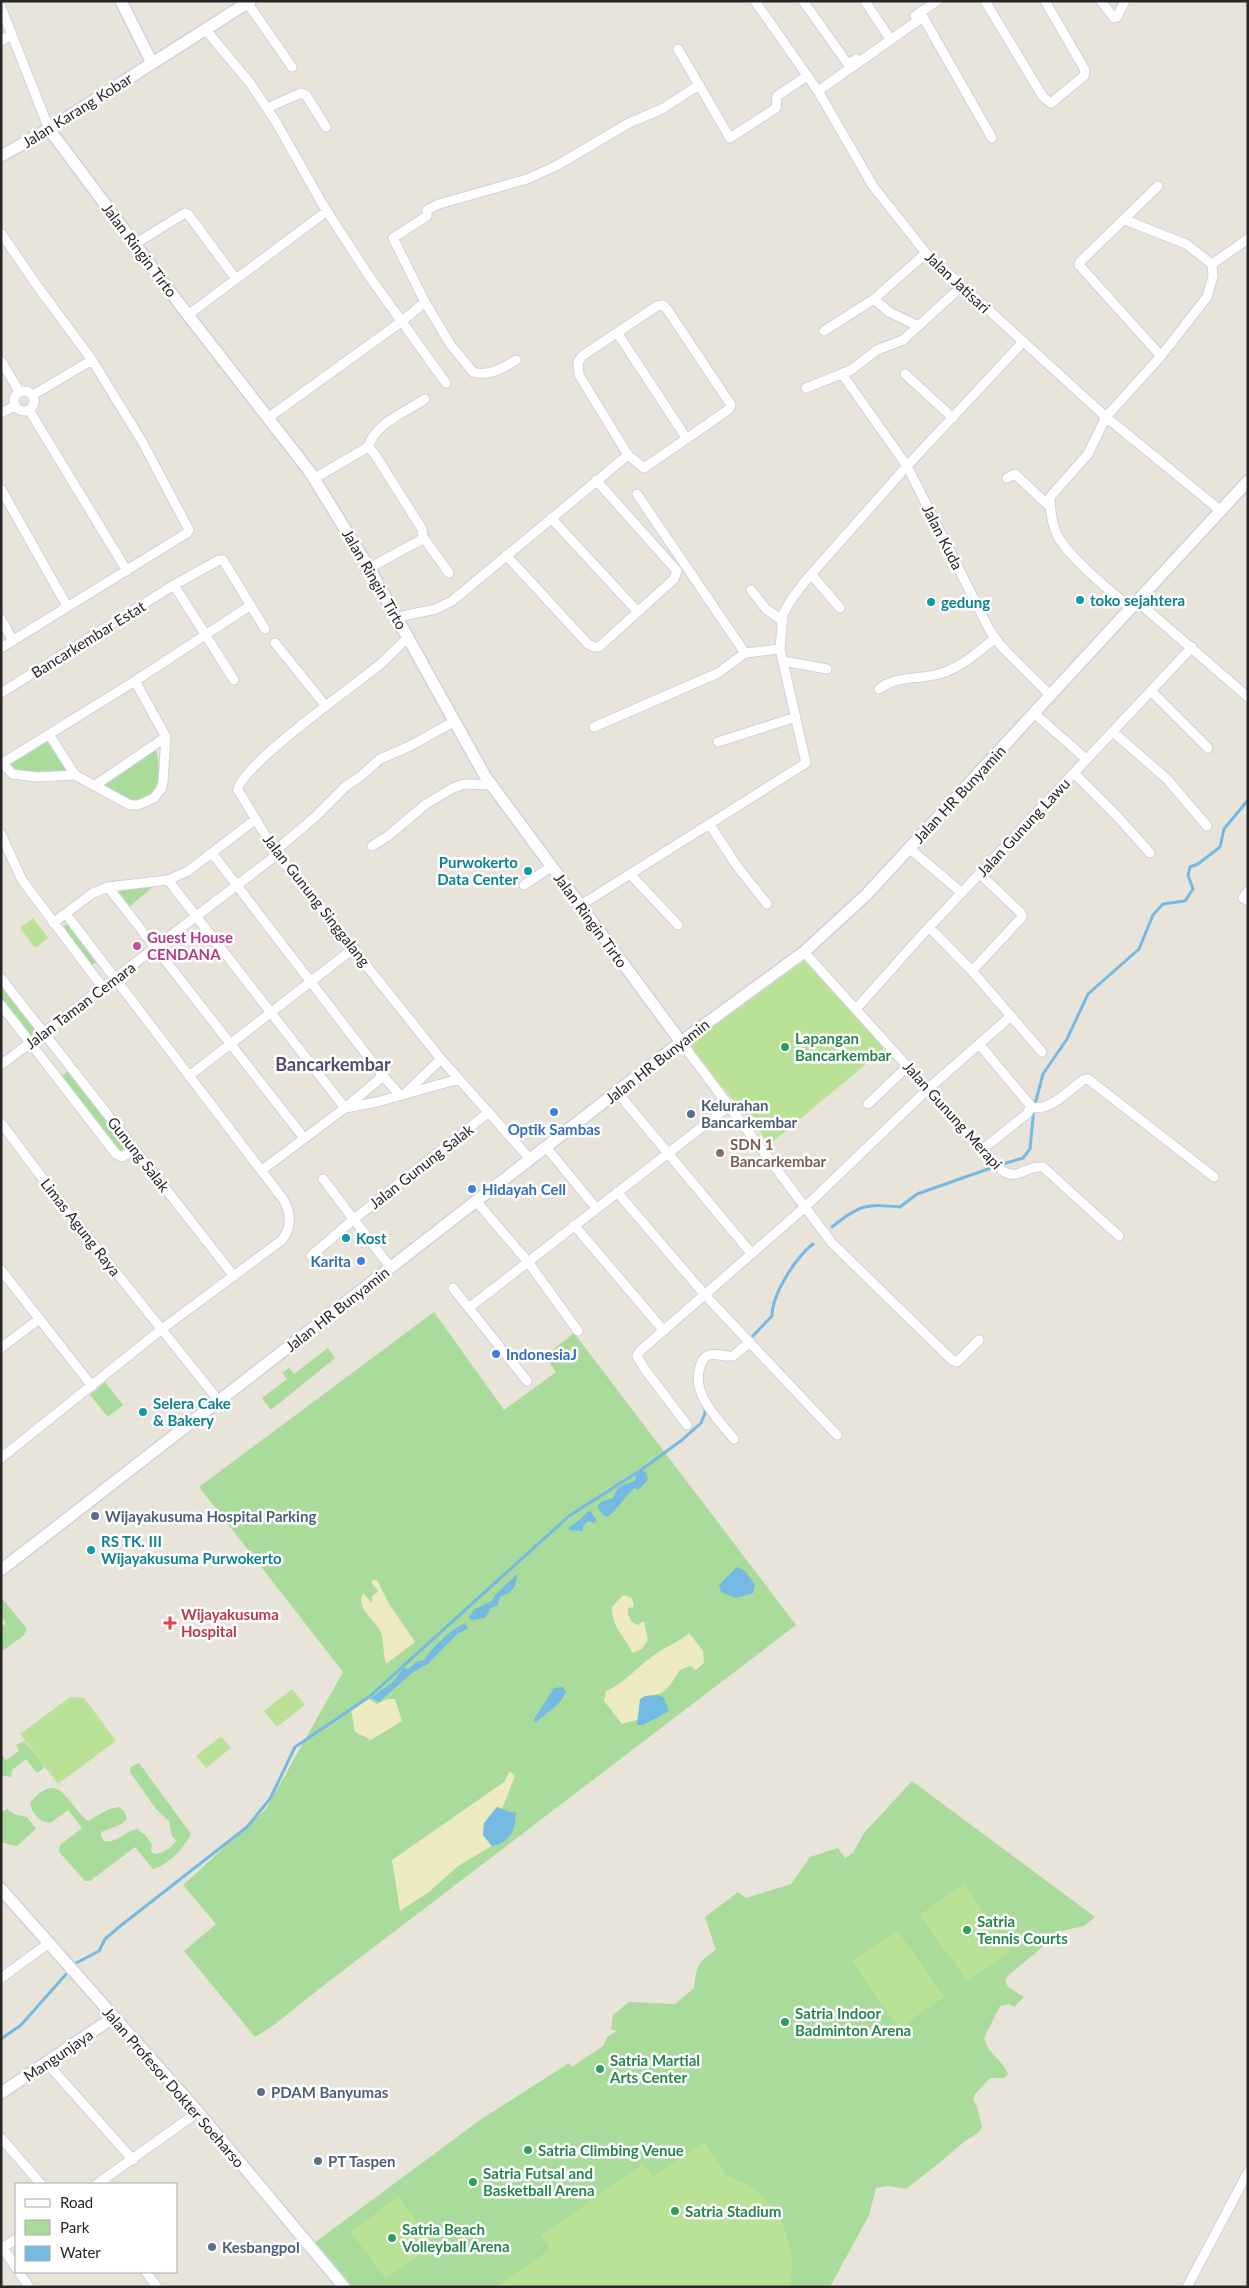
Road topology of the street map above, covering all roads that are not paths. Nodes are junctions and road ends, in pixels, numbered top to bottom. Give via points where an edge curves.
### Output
1 (121, 1) edge
2 (755, 1) edge
3 (803, 1) edge
4 (865, 1) edge
5 (984, 1) edge
6 (1045, 1) edge
7 (1101, 1) edge
8 (1125, 1) edge
9 (248, 2) edge
10 (932, 3) edge
11 (1, 7) edge
12 (205, 29) junction
13 (12, 34) junction
14 (888, 36) junction
15 (1, 41) edge
16 (678, 49) dead end
17 (152, 63) junction
18 (292, 67) dead end
19 (807, 76) junction
20 (700, 85) junction
21 (818, 91) junction
22 (267, 108) junction
23 (326, 126) dead end
24 (49, 129) junction
25 (992, 138) dead end
26 (2, 155) edge
27 (1158, 186) dead end
28 (327, 211) junction
29 (1124, 220) junction
30 (1, 233) edge
31 (1248, 239) edge
32 (135, 244) junction
33 (926, 253) junction
34 (1212, 264) junction
35 (236, 279) junction
36 (962, 286) junction
37 (874, 299) junction
38 (425, 302) junction
39 (188, 315) junction
40 (401, 322) junction
41 (918, 326) junction
42 (824, 331) dead end
43 (618, 334) junction
44 (1022, 343) junction
45 (1161, 356) junction
46 (92, 360) junction
47 (516, 360) dead end
48 (1, 361) edge
49 (842, 374) junction
50 (905, 374) dead end
51 (446, 383) dead end
52 (806, 388) dead end
53 (19, 391) junction
54 (33, 395) junction
55 (425, 399) dead end
56 (15, 406) junction
57 (29, 410) junction
58 (1, 413) edge
59 (1106, 417) junction
60 (268, 418) junction
61 (953, 418) junction
62 (686, 439) junction
63 (368, 447) junction
64 (628, 455) junction
65 (907, 466) junction
66 (315, 478) junction
67 (1008, 478) dead end
68 (596, 480) junction
69 (1248, 481) edge
70 (1, 489) edge
71 (638, 494) dead end
72 (1050, 507) junction
73 (1221, 510) junction
74 (551, 518) junction
75 (423, 537) junction
76 (506, 555) junction
77 (369, 568) junction
78 (127, 571) junction
79 (449, 573) dead end
80 (811, 574) junction
81 (174, 584) junction
82 (751, 590) dead end
83 (251, 605) junction
84 (1134, 605) junction
85 (67, 606) junction
86 (840, 608) dead end
87 (638, 612) junction
88 (398, 617) junction
89 (1, 619) edge
90 (783, 622) junction
91 (265, 629) dead end
92 (205, 635) junction
93 (409, 637) junction
94 (995, 638) junction
95 (13, 641) junction
96 (275, 643) dead end
97 (1192, 647) junction
98 (1, 648) edge
99 (780, 649) junction
100 (744, 652) junction
101 (783, 661) junction
102 (827, 669) dead end
103 (234, 680) dead end
104 (135, 681) junction
105 (879, 689) dead end
106 (1151, 691) junction
107 (1, 693) edge
108 (1050, 695) junction
109 (1248, 697) edge
110 (325, 705) junction
111 (1034, 713) junction
112 (796, 717) junction
113 (455, 721) junction
114 (594, 727) dead end
115 (1112, 732) junction
116 (49, 734) junction
117 (166, 737) junction
118 (718, 742) dead end
119 (1208, 748) dead end
120 (1086, 759) junction
121 (2, 763) edge
122 (1074, 773) junction
123 (75, 776) junction
124 (492, 785) junction
125 (94, 786) junction
126 (256, 818) junction
127 (710, 825) junction
128 (1207, 826) dead end
129 (1, 834) edge
130 (372, 846) dead end
131 (909, 848) junction
132 (277, 852) junction
133 (212, 853) junction
134 (1150, 853) dead end
135 (552, 866) junction
136 (630, 874) junction
137 (980, 874) junction
138 (168, 880) junction
139 (524, 884) dead end
140 (237, 886) junction
141 (108, 887) junction
142 (1248, 891) edge
143 (962, 893) junction
144 (1248, 901) edge
145 (767, 904) dead end
146 (581, 905) junction
147 (66, 914) junction
148 (197, 918) junction
149 (53, 923) junction
150 (678, 925) dead end
151 (929, 927) junction
152 (156, 948) junction
153 (354, 948) junction
154 (804, 952) junction
155 (972, 970) junction
156 (1, 978) edge
157 (114, 980) junction
158 (311, 982) junction
159 (103, 988) junction
160 (1, 1005) edge
161 (856, 1009) junction
162 (271, 1013) junction
163 (1011, 1016) junction
164 (44, 1033) junction
165 (31, 1042) junction
166 (681, 1042) junction
167 (231, 1044) junction
168 (979, 1044) junction
169 (1042, 1052) dead end
170 (441, 1059) junction
171 (1, 1065) edge
172 (908, 1066) junction
173 (189, 1076) junction
174 (383, 1076) junction
175 (459, 1079) junction
176 (929, 1088) junction
177 (617, 1092) junction
178 (403, 1094) junction
179 (868, 1104) dead end
180 (729, 1106) junction
181 (345, 1108) junction
182 (1033, 1108) junction
183 (489, 1112) junction
184 (1, 1123) edge
185 (304, 1138) junction
186 (546, 1147) junction
187 (134, 1149) junction
188 (983, 1149) junction
189 (667, 1153) junction
190 (530, 1159) junction
191 (262, 1170) junction
192 (1214, 1177) dead end
193 (323, 1179) dead end
194 (617, 1192) junction
195 (477, 1202) junction
196 (596, 1208) junction
197 (804, 1208) junction
198 (354, 1219) junction
199 (574, 1225) junction
200 (1119, 1236) dead end
201 (751, 1253) junction
202 (311, 1256) dead end
203 (528, 1262) junction
204 (391, 1268) junction
205 (2, 1272) edge
206 (233, 1275) junction
207 (453, 1288) dead end
208 (705, 1295) junction
209 (470, 1307) junction
210 (39, 1319) junction
211 (162, 1329) junction
212 (578, 1331) dead end
213 (664, 1331) junction
214 (979, 1340) dead end
215 (750, 1342) junction
216 (1, 1348) edge
217 (526, 1381) dead end
218 (92, 1386) junction
219 (219, 1401) junction
220 (687, 1425) dead end
221 (837, 1435) dead end
222 (734, 1439) dead end
223 (1, 1458) edge
224 (1, 1570) edge
225 (1, 1889) edge
226 (49, 1943) junction
227 (1, 1978) edge
228 (114, 2017) junction
229 (46, 2062) junction
230 (1, 2093) edge
231 (198, 2112) junction
232 (1, 2138) edge
233 (133, 2160) junction
234 (1248, 2172) edge
235 (41, 2183) edge
236 (98, 2183) edge
237 (15, 2240) edge
238 (2, 2249) edge
239 (15, 2267) edge
240 (20, 2273) edge
241 (147, 2273) edge
242 (29, 2287) edge
243 (157, 2287) edge
244 (344, 2287) edge
245 (1187, 2287) edge

1 - 17 street
2 - 19 street, Jalan Jatisari
3 - 14 street via 848,64
4 - 14 street
5 - 6 street via 1043,97 1051,103 1084,76 1085,70
7 - 8 street via 1114,18
9 - 12 street
9 - 18 street
10 - 14 street
11 - 13 street
12 - 17 street
12 - 22 street
13 - 15 street
13 - 24 street
16 - 20 street
17 - 24 street, Jalan Karang Kobar
19 - 20 street via 777,96 776,108 731,138
19 - 21 street, Jalan Jatisari
20 - 38 street via 556,166 527,179 427,210 426,216 393,238
21 - 25 street via 923,16
21 - 33 street, Jalan Jatisari via 873,186
22 - 23 street via 301,92
22 - 28 street
24 - 26 street, Jalan Karang Kobar
24 - 32 street, Jalan Ringin Tirto
27 - 29 street
28 - 35 street
28 - 40 street
29 - 34 street via 1186,244
29 - 45 street via 1079,266
30 - 46 street
31 - 34 street
32 - 35 street via 182,214 188,214
32 - 39 street, Jalan Ringin Tirto
33 - 36 street, Jalan Jatisari
33 - 37 street
34 - 45 street via 1213,276 1207,297
35 - 39 street
36 - 41 street
36 - 44 street, Jalan Jatisari
37 - 41 street via 889,312
37 - 42 street
38 - 40 street
38 - 47 street via 450,344 473,372 487,373
39 - 60 street, Jalan Ringin Tirto
40 - 51 street
40 - 60 street
41 - 49 street via 903,340 877,350
43 - 62 street
43 - 62 street via 663,305 729,401 728,410
43 - 64 street via 582,356 578,367 579,375
44 - 59 street, Jalan Jatisari
44 - 61 street
45 - 59 street
46 - 54 street
46 - 78 street via 143,443 189,530
48 - 53 street
49 - 52 street
49 - 65 street, Jalan Kuda
50 - 61 street
53 - 54 street
53 - 56 street via 14,396
54 - 57 street via 34,404
55 - 63 street via 389,421 374,434
56 - 57 street via 21,411
56 - 58 street
57 - 78 street
59 - 72 street via 1088,454 1050,497
59 - 73 street, Jalan Jatisari
60 - 66 street, Jalan Ringin Tirto
61 - 65 street
62 - 64 street via 644,468
63 - 66 street
63 - 75 street via 422,528
64 - 68 street
65 - 80 street
65 - 94 street, Jalan Kuda
66 - 77 street, Jalan Ringin Tirto
67 - 72 street via 1015,474
68 - 74 street
68 - 87 street via 677,571 674,579
69 - 73 street, Jalan HR Bunyamin
70 - 85 street
71 - 100 street
72 - 84 street via 1057,535 1070,552
73 - 84 street, Jalan HR Bunyamin
74 - 76 street
74 - 87 street
75 - 77 street
75 - 79 street
76 - 87 street via 594,647 599,647
76 - 88 street via 444,606
77 - 88 street, Jalan Ringin Tirto
78 - 85 street
80 - 86 street
80 - 90 street via 791,600 783,614
81 - 83 street, Bancarkembar Estat via 224,560
81 - 92 street
81 - 107 street, Bancarkembar Estat
82 - 90 street via 766,609
83 - 91 street, Bancarkembar Estat
83 - 92 street
84 - 97 street
84 - 108 street, Jalan HR Bunyamin
85 - 95 street
88 - 93 street, Jalan Ringin Tirto
89 - 95 street
90 - 99 street
92 - 103 street
92 - 104 street
93 - 110 street, Jalan Gunung Singgalang via 379,665
93 - 113 street, Jalan Ringin Tirto
94 - 105 street via 942,674 895,680
94 - 108 street, Jalan Kuda
95 - 98 street
96 - 110 street
97 - 106 street, Jalan Gunung Lawu
97 - 109 street
99 - 100 street
99 - 101 street
100 - 114 street via 718,673
101 - 102 street
101 - 112 street
104 - 116 street
104 - 117 street
106 - 115 street, Jalan Gunung Lawu
106 - 119 street
108 - 111 street, Jalan HR Bunyamin
110 - 126 street, Jalan Gunung Singgalang via 266,756 239,786 240,794
111 - 120 street
111 - 131 street, Jalan HR Bunyamin
112 - 118 street
112 - 127 street via 806,763
113 - 124 street, Jalan Ringin Tirto
113 - 132 street, Jalan Taman Cemara via 380,759 346,786
115 - 120 street, Jalan Gunung Lawu
115 - 128 street via 1167,779
116 - 121 street
116 - 123 street
117 - 125 street
117 - 125 street via 163,782 161,789 148,802 130,805
120 - 122 street, Jalan Gunung Lawu
121 - 123 street via 12,774 22,777
122 - 134 street
122 - 137 street, Jalan Gunung Lawu
123 - 125 street
124 - 130 street via 457,786 426,804
124 - 135 street, Jalan Ringin Tirto
126 - 132 street, Jalan Gunung Singgalang
126 - 133 street
127 - 136 street
127 - 145 street
129 - 149 street via 22,880
131 - 143 street
131 - 154 street, Jalan HR Bunyamin via 867,894
132 - 140 street, Jalan Taman Cemara
132 - 153 street, Jalan Gunung Singgalang
133 - 138 street via 188,871
133 - 140 street
135 - 139 street
135 - 146 street, Jalan Ringin Tirto
136 - 146 street
136 - 150 street
137 - 143 street, Jalan Gunung Lawu
137 - 155 street via 1022,917
138 - 141 street
138 - 148 street
140 - 148 street, Jalan Taman Cemara
140 - 158 street
141 - 147 street via 93,893
141 - 152 street
142 - 144 street via 1243,898
143 - 151 street, Jalan Gunung Lawu
146 - 166 street, Jalan Ringin Tirto
147 - 149 street
147 - 157 street
148 - 152 street, Jalan Taman Cemara
148 - 162 street
149 - 159 street
151 - 155 street
151 - 161 street, Jalan Gunung Lawu
152 - 157 street, Jalan Taman Cemara
152 - 167 street
153 - 158 street
153 - 170 street, Jalan Gunung Singgalang
154 - 161 street, Jalan Gunung Merapi
154 - 166 street, Jalan HR Bunyamin
155 - 163 street
156 - 164 street, Gunung Salak
157 - 159 street, Jalan Taman Cemara
157 - 173 street
158 - 162 street
158 - 174 street
159 - 164 street, Jalan Taman Cemara
160 - 165 street
161 - 172 street, Jalan Gunung Merapi
162 - 167 street
162 - 181 street
163 - 168 street
163 - 169 street
164 - 165 street, Jalan Taman Cemara
164 - 187 street, Gunung Salak
165 - 171 street, Jalan Taman Cemara
165 - 187 street via 116,1155 123,1157
166 - 177 street, Jalan HR Bunyamin
166 - 180 street
167 - 173 street
167 - 185 street
168 - 176 street
168 - 182 street
170 - 175 street, Jalan Gunung Singgalang
170 - 178 street
172 - 176 street, Jalan Gunung Merapi
172 - 179 street
173 - 191 street
174 - 178 street
174 - 181 street
175 - 178 street
175 - 183 street, Jalan Gunung Singgalang
176 - 188 street, Jalan Gunung Merapi
176 - 197 street
177 - 186 street, Jalan HR Bunyamin
177 - 189 street
178 - 181 street
180 - 189 street
180 - 197 street
181 - 185 street
182 - 188 street
182 - 192 street via 1048,1106 1088,1079
183 - 190 street, Jalan Gunung Singgalang
183 - 198 street, Jalan Gunung Salak
184 - 211 street, Limas Agung Raya
185 - 191 street
186 - 190 street, Jalan HR Bunyamin
186 - 196 street
187 - 206 street, Gunung Salak
188 - 200 street, Jalan Gunung Merapi via 1008,1175 1042,1167
189 - 194 street
189 - 201 street
190 - 195 street, Jalan HR Bunyamin
191 - 206 street via 290,1212 288,1231 282,1240
193 - 198 street
194 - 196 street
194 - 208 street
195 - 203 street
195 - 204 street, Jalan HR Bunyamin
196 - 199 street
197 - 201 street
197 - 214 street via 832,1243 952,1360 957,1362
198 - 202 street, Jalan Gunung Salak
198 - 204 street
199 - 203 street
199 - 213 street
201 - 208 street
203 - 209 street
203 - 212 street
204 - 219 street, Jalan HR Bunyamin
205 - 210 street
206 - 211 street
207 - 209 street
208 - 213 street
208 - 215 street
209 - 217 street
210 - 216 street
210 - 218 street
211 - 218 street
211 - 219 street, Limas Agung Raya
213 - 220 street via 637,1356
215 - 221 street
215 - 222 street via 733,1356 707,1357 699,1370 698,1380 706,1402
218 - 223 street
219 - 224 street, Jalan HR Bunyamin
225 - 226 street, Jalan Profesor Dokter Soeharso
226 - 227 street
226 - 228 street, Jalan Profesor Dokter Soeharso
228 - 229 street, Mangunjaya
228 - 231 street, Jalan Profesor Dokter Soeharso
229 - 230 street, Mangunjaya
229 - 233 street
231 - 233 street
231 - 244 street, Jalan Profesor Dokter Soeharso
232 - 235 street
233 - 236 street
234 - 245 street
237 - 238 street
238 - 239 street
240 - 242 street
241 - 243 street

